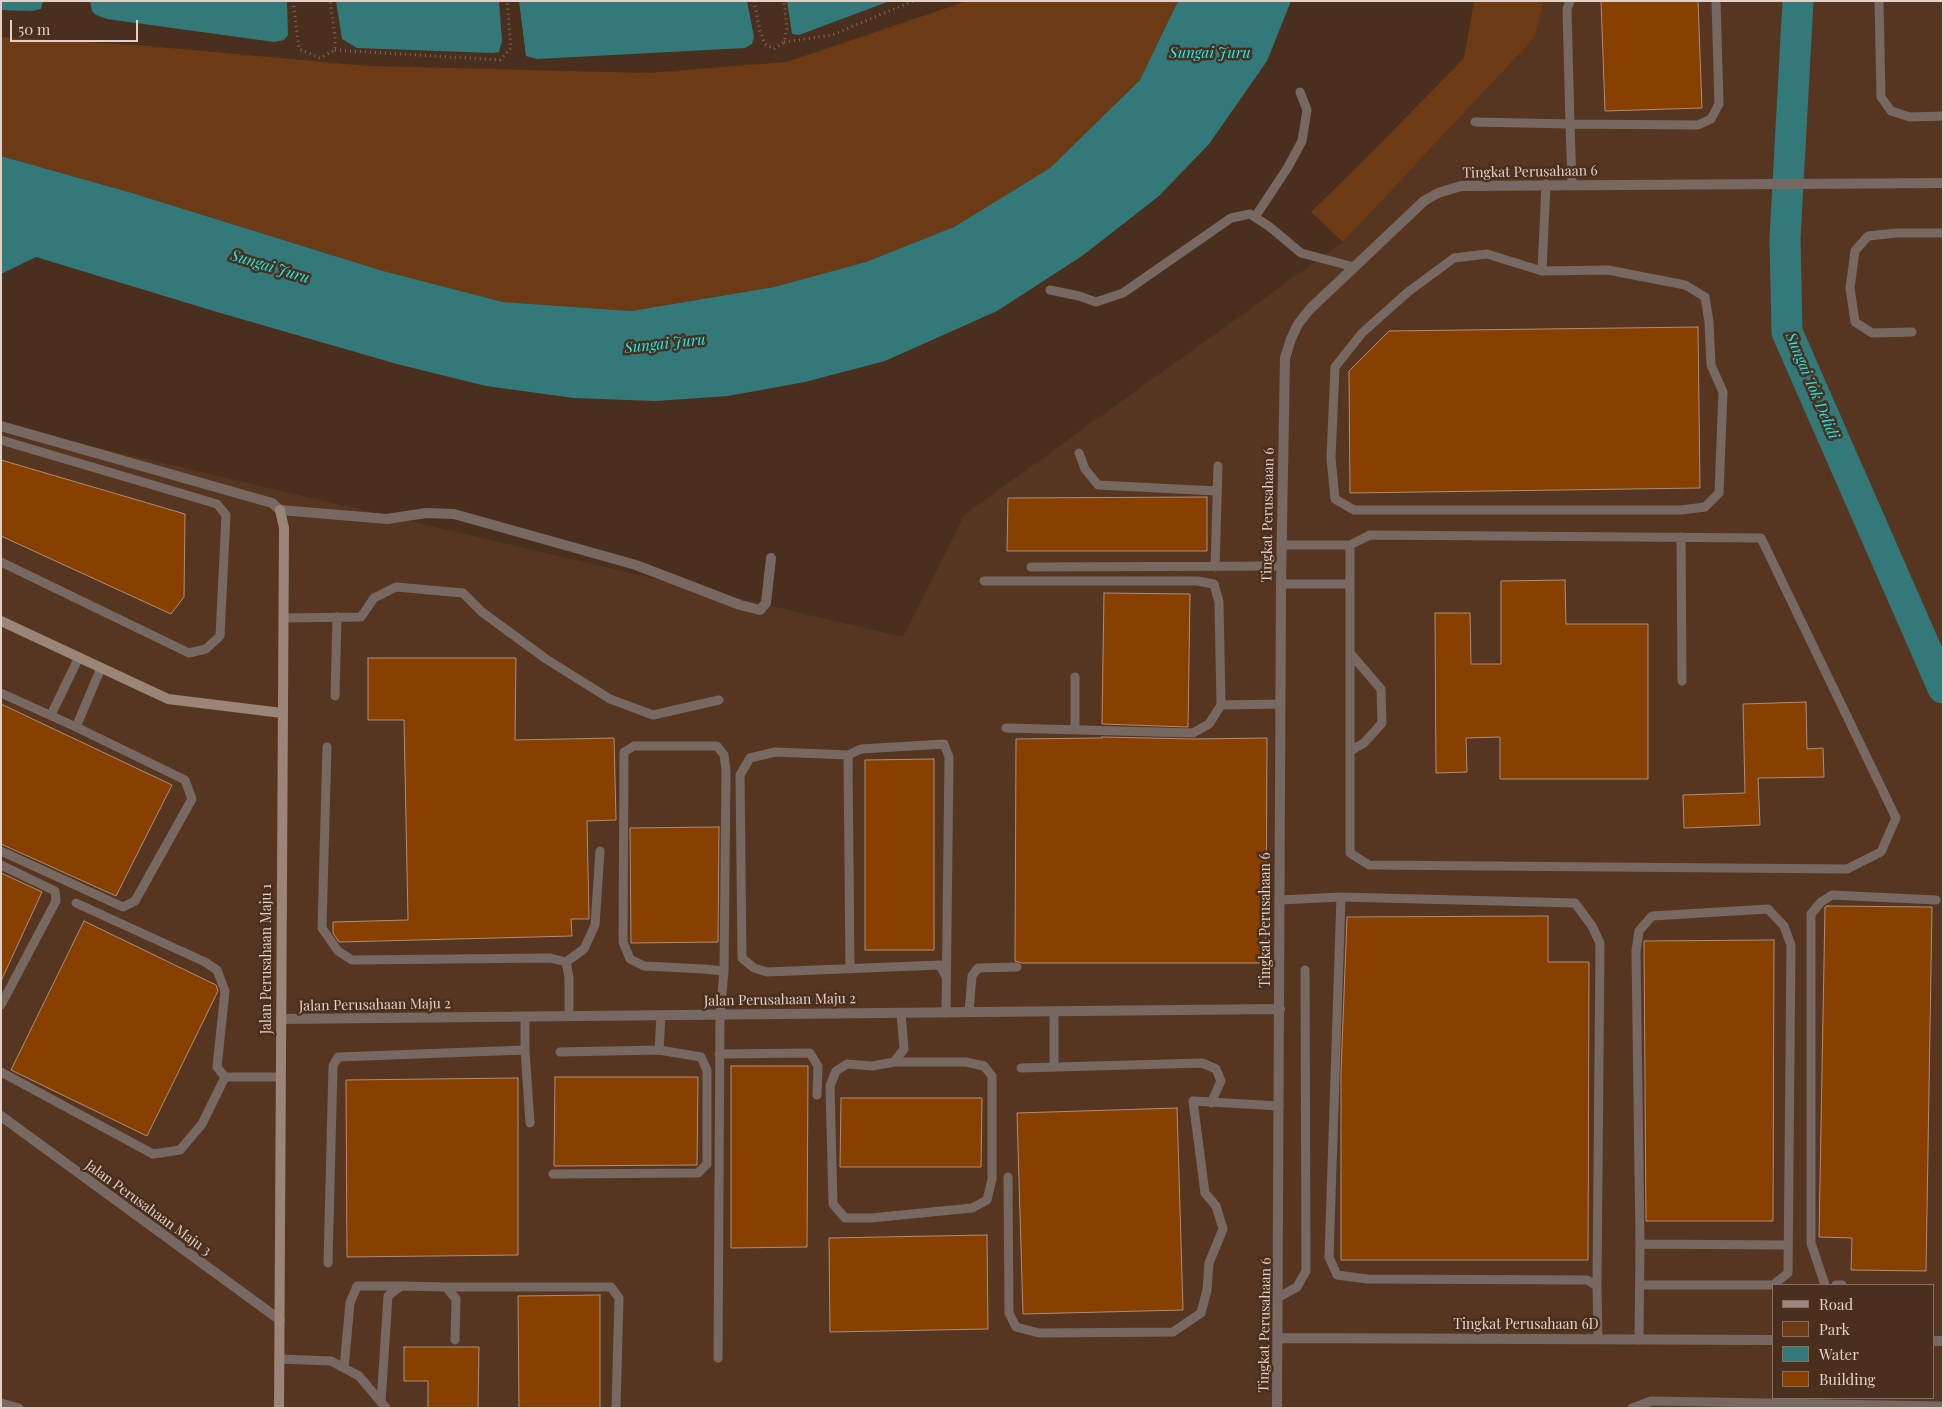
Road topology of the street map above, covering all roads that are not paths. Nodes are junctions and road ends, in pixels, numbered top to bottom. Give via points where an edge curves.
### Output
1 (1570, 1) edge
2 (1716, 1) edge
3 (1879, 1) edge
4 (1300, 92) dead end
5 (1943, 116) edge
6 (1475, 122) dead end
7 (1570, 124) junction
8 (1943, 183) edge
9 (1546, 184) junction
10 (1572, 184) junction
11 (1255, 217) junction
12 (1943, 233) edge
13 (1354, 267) junction
14 (1542, 271) junction
15 (1050, 290) dead end
16 (1912, 332) dead end
17 (1, 426) edge
18 (1, 440) edge
19 (1079, 453) dead end
20 (1218, 466) dead end
21 (1217, 491) junction
22 (280, 510) junction
23 (1681, 537) junction
24 (1281, 545) junction
25 (1350, 545) junction
26 (771, 558) dead end
27 (1, 562) edge
28 (1281, 566) junction
29 (1031, 568) dead end
30 (1215, 568) junction
31 (984, 581) dead end
32 (1281, 584) junction
33 (1350, 584) junction
34 (337, 617) junction
35 (283, 618) junction
36 (1, 621) edge
37 (1350, 654) junction
38 (79, 657) junction
39 (101, 668) junction
40 (1075, 677) dead end
41 (1682, 681) dead end
42 (1, 693) edge
43 (335, 696) dead end
44 (719, 700) dead end
45 (1281, 704) junction
46 (1221, 706) junction
47 (282, 713) junction
48 (50, 715) junction
49 (76, 727) junction
50 (1006, 728) dead end
51 (1075, 729) junction
52 (327, 747) dead end
53 (1350, 751) junction
54 (848, 755) junction
55 (1, 851) edge
56 (600, 851) dead end
57 (1, 865) edge
58 (1341, 897) junction
59 (1280, 900) junction
60 (1936, 900) dead end
61 (76, 904) dead end
62 (566, 962) junction
63 (1017, 967) dead end
64 (850, 969) junction
65 (1305, 970) dead end
66 (724, 972) junction
67 (946, 977) junction
68 (1, 1005) edge
69 (1280, 1009) junction
70 (946, 1012) junction
71 (969, 1012) junction
72 (1054, 1012) junction
73 (901, 1013) junction
74 (720, 1015) junction
75 (569, 1016) junction
76 (660, 1016) junction
77 (525, 1017) junction
78 (281, 1019) junction
79 (525, 1050) junction
80 (659, 1050) junction
81 (560, 1052) dead end
82 (719, 1054) junction
83 (894, 1062) junction
84 (1054, 1067) junction
85 (1021, 1068) dead end
86 (1, 1072) edge
87 (225, 1077) junction
88 (281, 1077) junction
89 (817, 1094) dead end
90 (1211, 1103) junction
91 (1280, 1106) junction
92 (1, 1116) edge
93 (530, 1123) dead end
94 (553, 1174) dead end
95 (1008, 1176) dead end
96 (1640, 1244) junction
97 (1788, 1245) junction
98 (328, 1263) dead end
99 (1774, 1284) edge
100 (1825, 1284) edge
101 (1640, 1285) junction
102 (1772, 1285) edge
103 (401, 1286) junction
104 (1597, 1286) junction
105 (446, 1287) junction
106 (1279, 1297) junction
107 (280, 1320) junction
108 (1279, 1338) junction
109 (1598, 1339) junction
110 (455, 1340) dead end
111 (1640, 1340) junction
112 (1772, 1340) edge
113 (718, 1358) dead end
114 (280, 1359) junction
115 (344, 1368) junction
116 (1, 1403) edge
117 (1651, 1404) edge
118 (384, 1405) edge
119 (1943, 1406) edge
120 (19, 1408) edge
121 (279, 1408) edge
122 (616, 1408) edge
123 (1277, 1408) edge
124 (1632, 1408) edge

1 - 7 lane via 1567,9
2 - 7 lane via 1719,104 1711,119 1698,125
3 - 5 lane via 1881,97 1891,111 1910,117
4 - 11 lane via 1307,110 1302,141
6 - 7 lane
7 - 10 lane
8 - 10 street, Tingkat Perusahaan 6
9 - 10 street, Tingkat Perusahaan 6
9 - 13 street, Tingkat Perusahaan 6 via 1472,185 1438,193 1405,217
9 - 14 lane
11 - 13 lane via 1301,252
11 - 15 lane via 1250,214 1231,218 1123,293 1096,302
12 - 16 lane via 1868,236 1855,250 1850,288 1855,322 1872,333
13 - 24 street, Tingkat Perusahaan 6 via 1298,324 1285,358
14 - 14 lane via 1608,270 1685,286 1705,297 1711,364 1724,392 1719,493 1705,507 1681,510 1354,510 1335,499 1330,458 1335,367 1362,334 1408,292 1454,258 1487,254
17 - 22 street via 272,503
18 - 27 lane via 217,504 226,515 220,636 206,649 189,653
19 - 21 lane via 1098,485
20 - 21 lane
21 - 30 lane
22 - 26 street via 387,519 426,513 454,514 636,565 760,610 766,604
22 - 35 street, Jalan Perusahaan Maju 1 via 284,528
23 - 25 lane via 1370,535
23 - 41 lane
23 - 53 lane via 1758,537 1762,540 1896,818 1881,852 1847,869 1369,866 1350,853
24 - 25 lane
24 - 28 street, Tingkat Perusahaan 6
25 - 33 lane
28 - 30 lane
28 - 32 street, Tingkat Perusahaan 6
29 - 30 lane
31 - 46 lane via 1197,581 1214,584 1219,602
32 - 33 lane
32 - 45 street, Tingkat Perusahaan 6
33 - 37 lane
34 - 35 lane
34 - 43 lane
34 - 44 lane via 361,617 374,598 396,587 463,593 482,612 538,653 610,699 653,715
35 - 47 street, Jalan Perusahaan Maju 1
36 - 38 street
37 - 53 lane
37 - 53 lane via 1381,689 1382,722 1364,743
38 - 39 street
38 - 48 lane
39 - 47 street via 168,699
39 - 49 lane
40 - 51 lane
42 - 48 lane
45 - 46 lane
45 - 59 street, Tingkat Perusahaan 6
46 - 51 lane via 1209,724 1193,732
47 - 78 street, Jalan Perusahaan Maju 1
48 - 49 lane
49 - 55 lane via 185,780 192,798 134,901 123,907
50 - 51 lane
52 - 62 lane via 322,928 338,951 352,960 550,958
54 - 64 lane
54 - 64 lane via 775,752 750,758 740,775 742,958 754,968 767,972
54 - 67 lane via 861,749 944,744 949,757
56 - 62 lane via 595,925 584,948
57 - 68 lane via 55,891 56,901
58 - 59 lane
58 - 104 lane via 1575,903 1592,926 1600,943
58 - 104 lane via 1329,1257 1337,1276 1368,1279 1587,1280
59 - 69 street, Tingkat Perusahaan 6
60 - 100 lane via 1832,895 1811,914 1811,1243
61 - 87 lane via 217,970 224,991 217,1067
62 - 75 lane
63 - 71 lane via 978,968 972,976
64 - 67 lane via 940,965
65 - 106 lane via 1306,1271 1297,1287
66 - 66 lane via 644,966 630,959 623,942 624,752 634,746 717,746 724,755
66 - 74 lane
67 - 70 lane
69 - 72 street, Jalan Perusahaan Maju 2
69 - 91 street, Tingkat Perusahaan 6
70 - 71 street, Jalan Perusahaan Maju 2
70 - 73 street, Jalan Perusahaan Maju 2
71 - 72 street, Jalan Perusahaan Maju 2
72 - 84 lane
73 - 74 street, Jalan Perusahaan Maju 2
73 - 83 lane via 904,1049
74 - 76 street, Jalan Perusahaan Maju 2
74 - 82 lane
75 - 76 street, Jalan Perusahaan Maju 2
75 - 77 street, Jalan Perusahaan Maju 2
76 - 80 lane
77 - 78 street, Jalan Perusahaan Maju 2
77 - 79 lane
78 - 88 street, Jalan Perusahaan Maju 1
79 - 93 lane
79 - 98 lane via 338,1057 333,1066
80 - 81 lane
80 - 94 lane via 701,1057 707,1070 707,1164 698,1173
82 - 89 lane via 810,1053 818,1066
82 - 113 lane
83 - 83 lane via 872,1066 847,1064 836,1071 830,1086 833,1204 845,1218 871,1218 972,1208 987,1200 992,1179 992,1076 984,1066 966,1062
84 - 85 lane
84 - 90 lane via 1202,1063 1216,1069 1221,1081
86 - 87 lane via 154,1154 180,1150 202,1124
87 - 88 lane
88 - 107 street, Jalan Perusahaan Maju 1
90 - 91 lane
90 - 95 lane via 1193,1101 1205,1193 1216,1206 1223,1229 1210,1263 1201,1314 1173,1332 1038,1333 1016,1327 1009,1313
91 - 106 street, Tingkat Perusahaan 6
92 - 107 street, Jalan Perusahaan Maju 3
96 - 97 lane
96 - 97 lane via 1636,951 1639,931 1652,916 1768,909 1784,926 1791,945
96 - 101 lane
97 - 99 lane via 1788,1273
101 - 102 lane
101 - 111 lane
103 - 105 lane
103 - 115 lane via 357,1286 350,1303
103 - 118 lane via 388,1296
104 - 109 lane
105 - 110 lane via 456,1299
105 - 122 lane via 611,1286 618,1298
106 - 108 street, Tingkat Perusahaan 6
107 - 114 street, Jalan Perusahaan Maju 1
108 - 109 street, Tingkat Perusahaan 6D
108 - 123 street, Tingkat Perusahaan 6
109 - 111 street, Tingkat Perusahaan 6D
111 - 112 street, Tingkat Perusahaan 6D
114 - 115 lane via 331,1361
114 - 121 street, Jalan Perusahaan Maju 1
115 - 118 lane via 360,1376
116 - 120 lane
117 - 119 lane
117 - 124 lane

